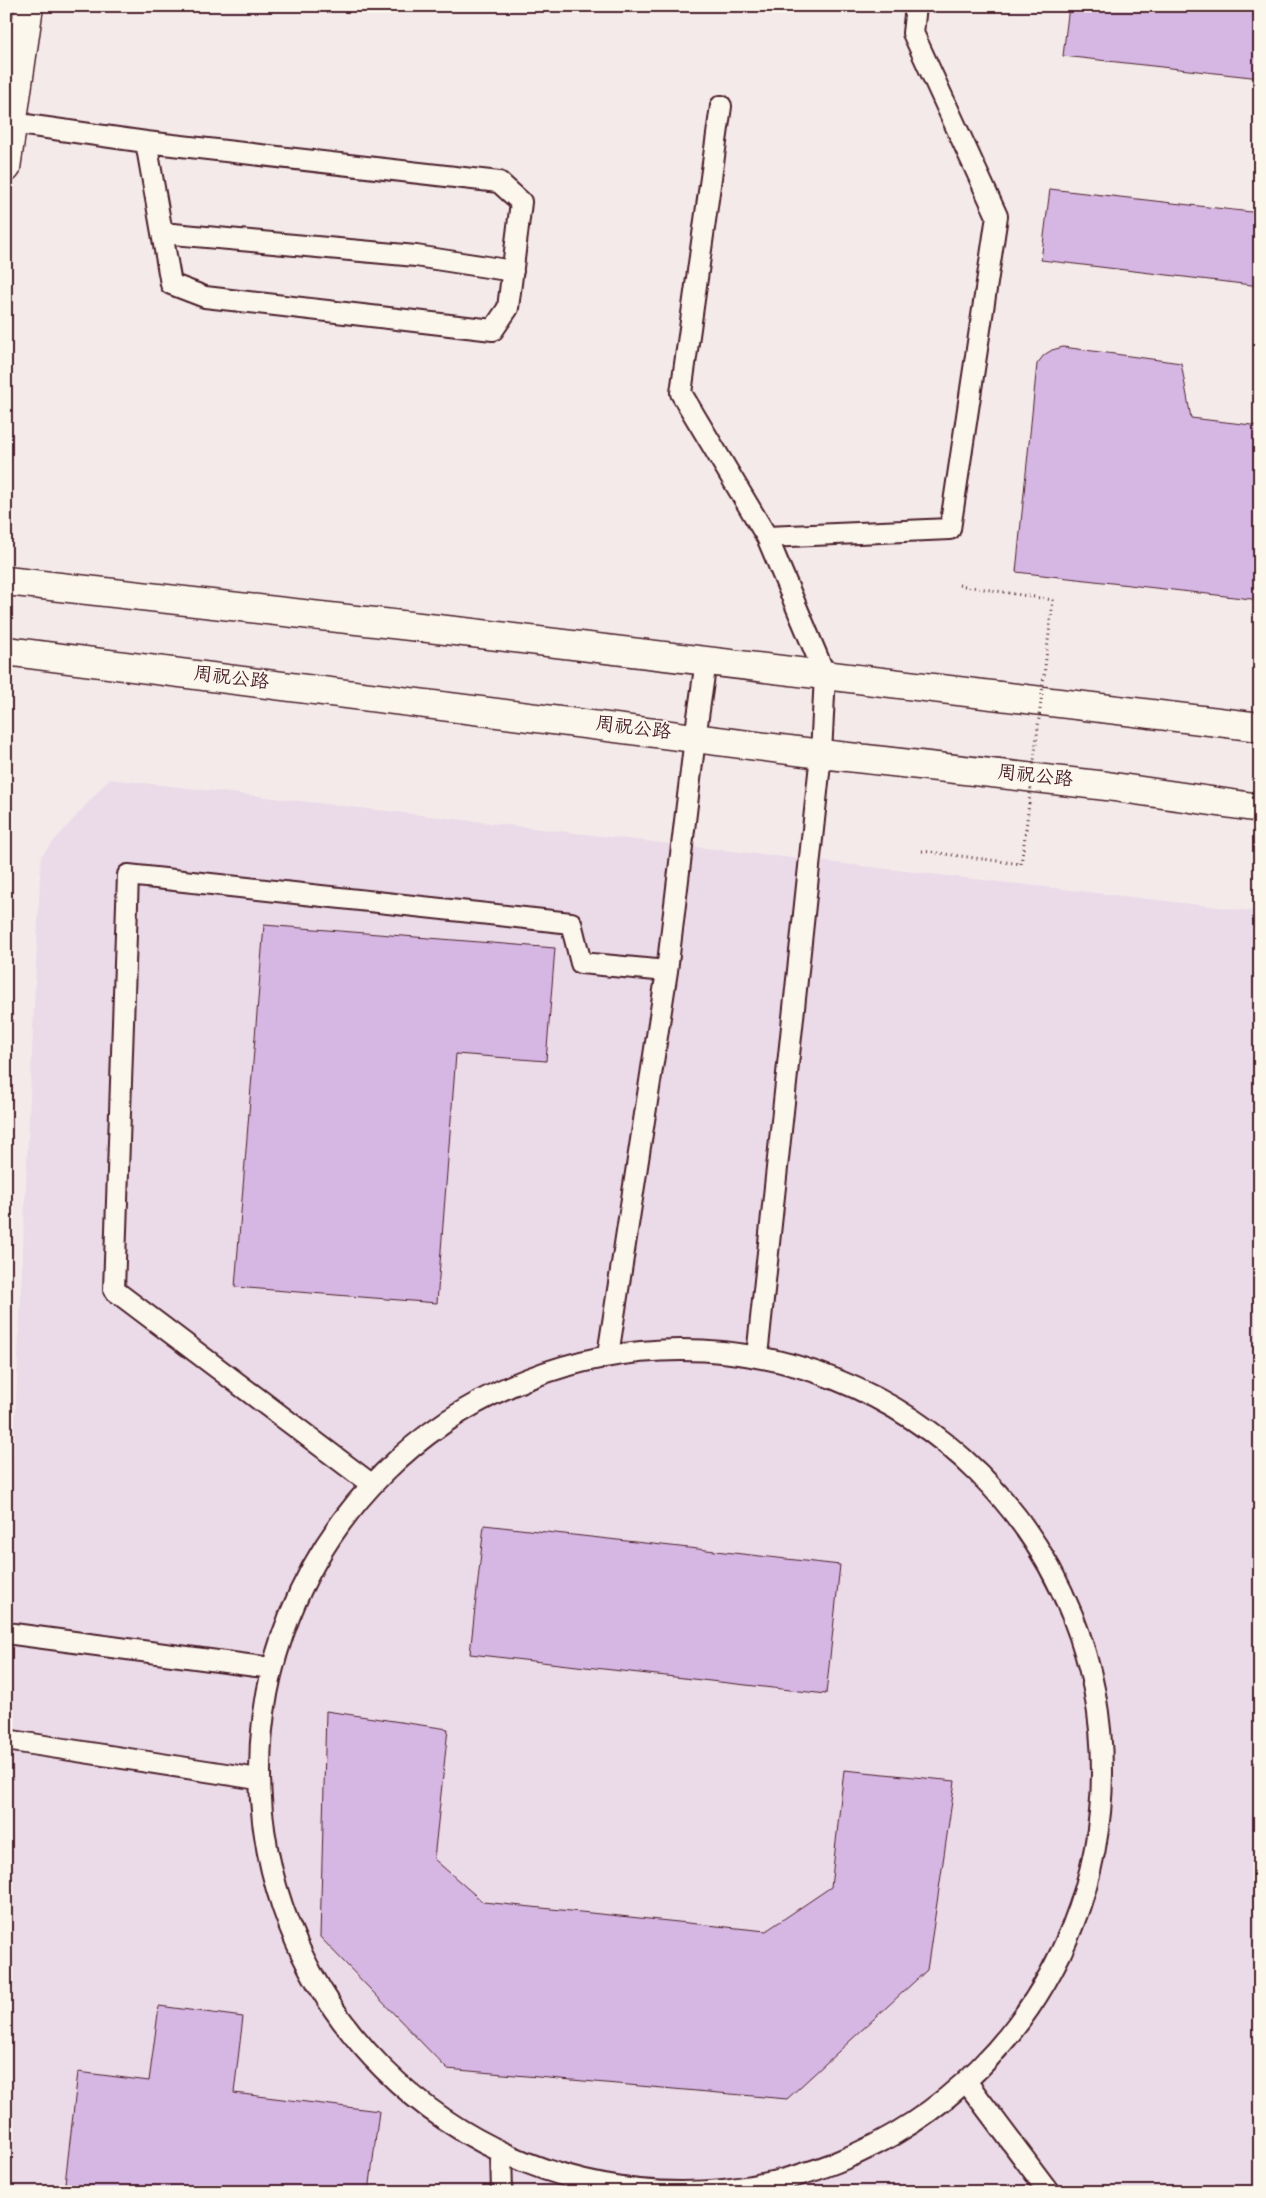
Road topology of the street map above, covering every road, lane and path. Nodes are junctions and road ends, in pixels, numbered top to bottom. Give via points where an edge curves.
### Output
1 (29, 6) edge
2 (916, 6) edge
3 (721, 106) dead end
4 (12, 123) junction
5 (146, 142) junction
6 (6, 168) edge
7 (162, 233) junction
8 (513, 271) junction
9 (767, 537) junction
10 (6, 581) edge
11 (960, 585) dead end
12 (6, 651) edge
13 (706, 661) junction
14 (825, 675) junction
15 (1260, 727) edge
16 (695, 738) junction
17 (821, 754) junction
18 (1260, 808) edge
19 (922, 851) dead end
20 (667, 971) junction
21 (608, 1355) junction
22 (757, 1356) junction
23 (371, 1484) junction
24 (6, 1633) edge
25 (271, 1668) junction
26 (6, 1740) edge
27 (258, 1779) junction
28 (968, 2084) junction
29 (501, 2153) junction
30 (502, 2192) edge
31 (646, 2192) edge
32 (1049, 2192) edge

1 - 4 street
2 - 9 lane via 913,33 998,216 950,529
3 - 9 lane via 681,393
4 - 5 lane
4 - 6 street
5 - 7 lane
5 - 8 lane via 499,182 521,202
7 - 8 lane via 416,256
7 - 8 lane via 171,284 205,297 493,330 508,308
9 - 14 lane
10 - 13 street
11 - 19 path, bridge via 1053,600 1021,864
12 - 16 street, 周祝公路
13 - 14 street
13 - 16 lane
14 - 15 street
14 - 17 lane
16 - 17 street, 周祝公路
16 - 20 lane
17 - 18 street, 周祝公路 via 1107,786
17 - 22 lane
20 - 21 lane
20 - 23 lane via 581,962 571,922 128,875 114,1290
21 - 22 lane via 683,1349
21 - 23 lane via 520,1380 448,1419
22 - 28 lane via 884,1400 990,1482 1066,1592 1093,1684 1103,1721 1098,1854 1052,1980
23 - 25 lane via 309,1569
24 - 25 lane
25 - 27 lane
26 - 27 lane
27 - 29 lane via 277,1894 326,2000 403,2089
28 - 31 lane via 872,2149 762,2186
28 - 32 lane
29 - 30 lane
29 - 31 lane via 572,2179

